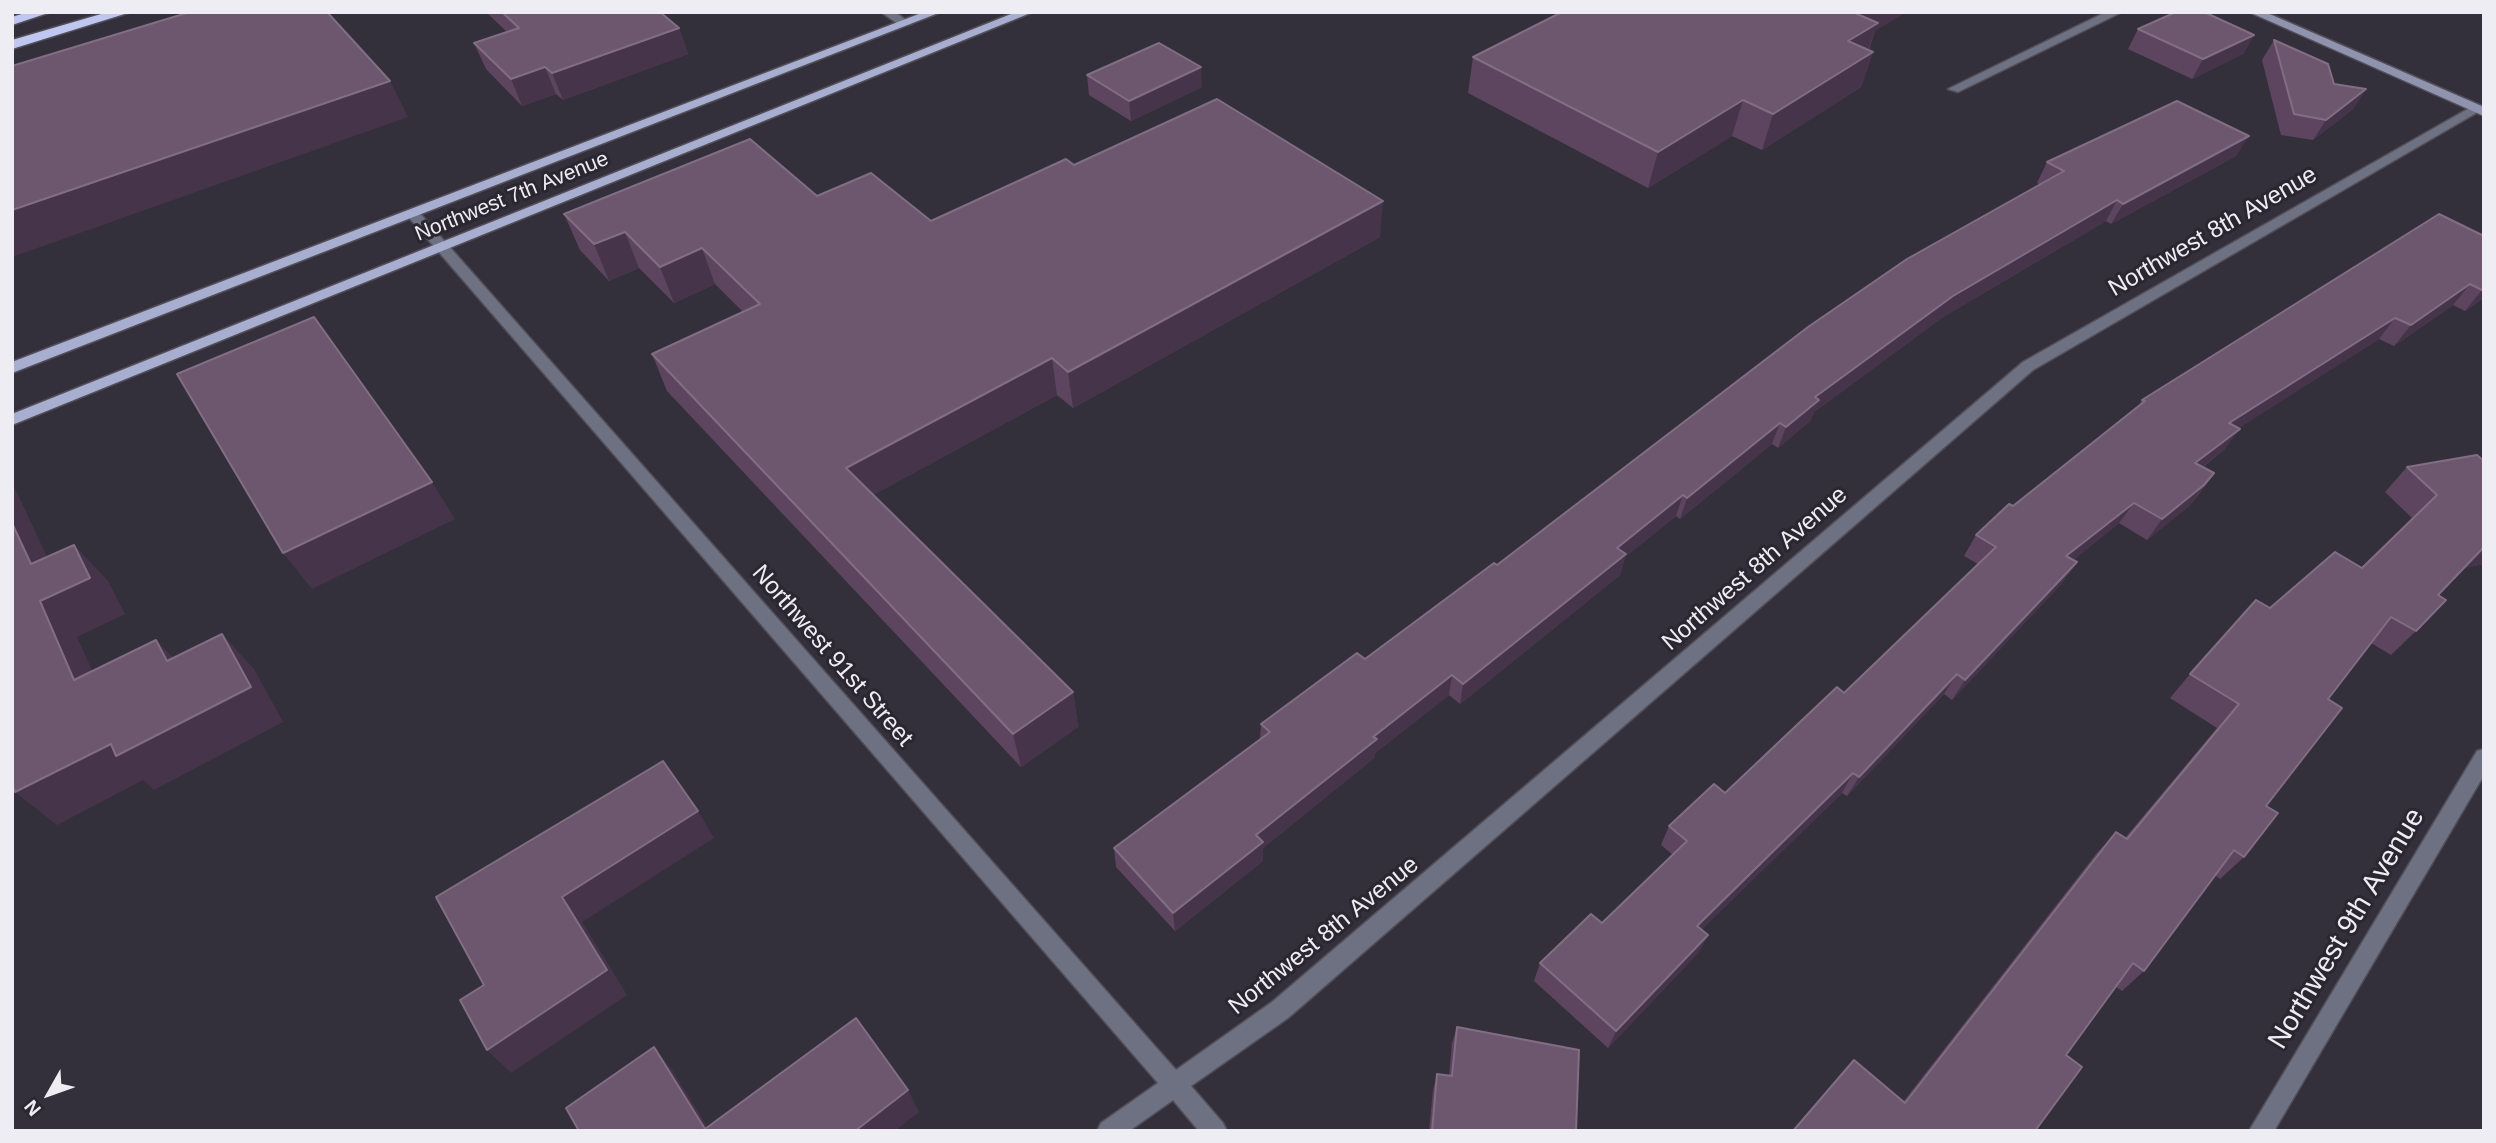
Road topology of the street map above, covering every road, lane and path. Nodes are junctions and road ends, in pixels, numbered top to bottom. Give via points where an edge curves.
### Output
1 (44, 12) edge
2 (124, 12) edge
3 (887, 12) edge
4 (935, 12) edge
5 (1027, 12) edge
6 (2116, 12) edge
7 (2255, 12) edge
8 (12, 21) edge
9 (905, 24) junction
10 (12, 46) edge
11 (1954, 89) dead end
12 (2480, 110) edge
13 (412, 213) junction
14 (441, 248) junction
15 (12, 368) edge
16 (12, 421) edge
17 (2484, 758) edge
18 (1173, 1083) junction
19 (1109, 1131) edge
20 (1215, 1131) edge
21 (2261, 1131) edge

1 - 8 highway
2 - 10 highway
3 - 9 street
4 - 9 main road, Northwest 7th Avenue
5 - 14 main road, Northwest 7th Avenue
6 - 11 street
7 - 12 street
9 - 13 main road, Northwest 7th Avenue
12 - 18 street, Northwest 8th Avenue via 2028,366 1280,1010
13 - 14 street, Northwest 91st Street
13 - 15 main road, Northwest 7th Avenue
14 - 16 main road, Northwest 7th Avenue
14 - 18 street, Northwest 91st Street
17 - 21 street, Northwest 9th Avenue
18 - 19 street, Northwest 8th Avenue
18 - 20 street, Northwest 91st Street

